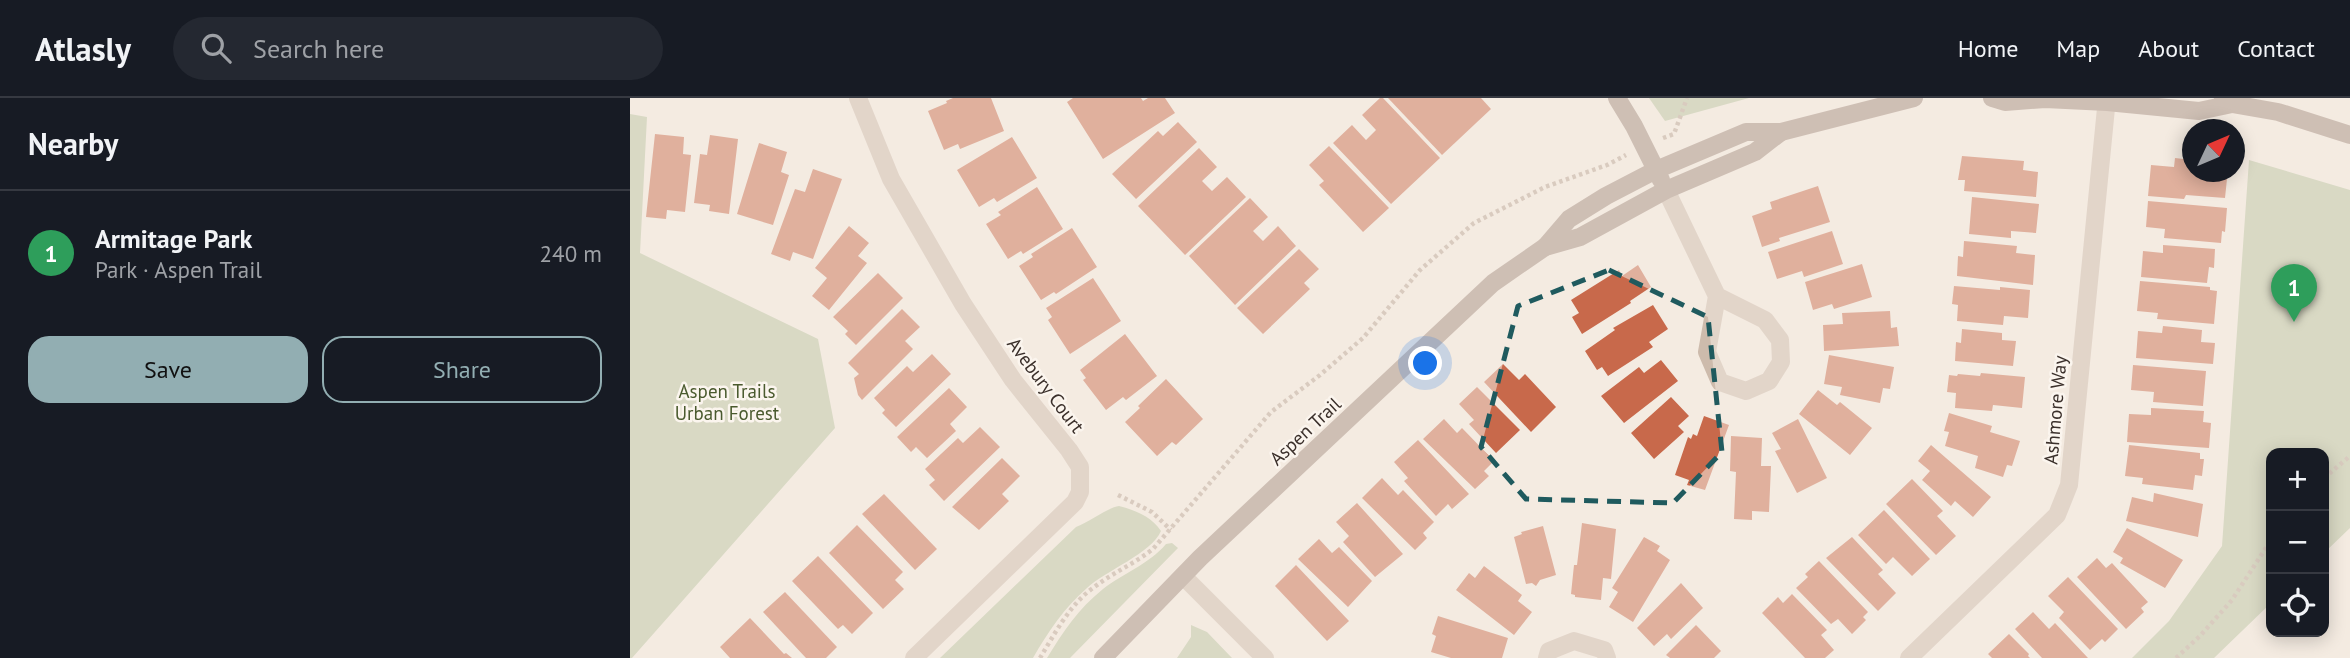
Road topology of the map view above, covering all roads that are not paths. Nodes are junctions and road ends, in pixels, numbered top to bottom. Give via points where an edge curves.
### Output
1 (858, 98) edge
2 (1617, 98) edge
3 (1914, 98) edge
4 (1992, 98) edge
5 (2107, 100) edge
6 (2228, 101) edge
7 (1781, 132) junction
8 (2350, 135) edge
9 (1656, 170) junction
10 (1666, 190) junction
11 (1545, 247) junction
12 (1717, 296) junction
13 (1183, 576) junction
14 (914, 658) edge
15 (1103, 658) edge
16 (1265, 658) edge
17 (1547, 658) edge
18 (1607, 658) edge
19 (1909, 658) edge

1 - 14 street, Avebury Court via 891,179 963,304 1013,380 1080,467 1080,492 1075,502
2 - 9 street
3 - 7 street, Aspen Trail
4 - 5 street via 2005,102
5 - 6 street via 2199,111
5 - 19 street, Ashmore Way via 2069,485 2057,515
6 - 8 street
7 - 9 street, Aspen Trail via 1746,132
7 - 10 street, Aspen Trail via 1755,152
9 - 10 street
9 - 11 street, Aspen Trail via 1569,219
10 - 11 street, Aspen Trail via 1580,237
10 - 12 street
11 - 13 street, Aspen Trail via 1493,283
12 - 12 street via 1707,352 1720,382 1746,391 1769,381 1781,362 1780,340 1765,320
13 - 15 street, Aspen Trail
13 - 16 street
17 - 18 street via 1549,651 1574,640 1604,650

